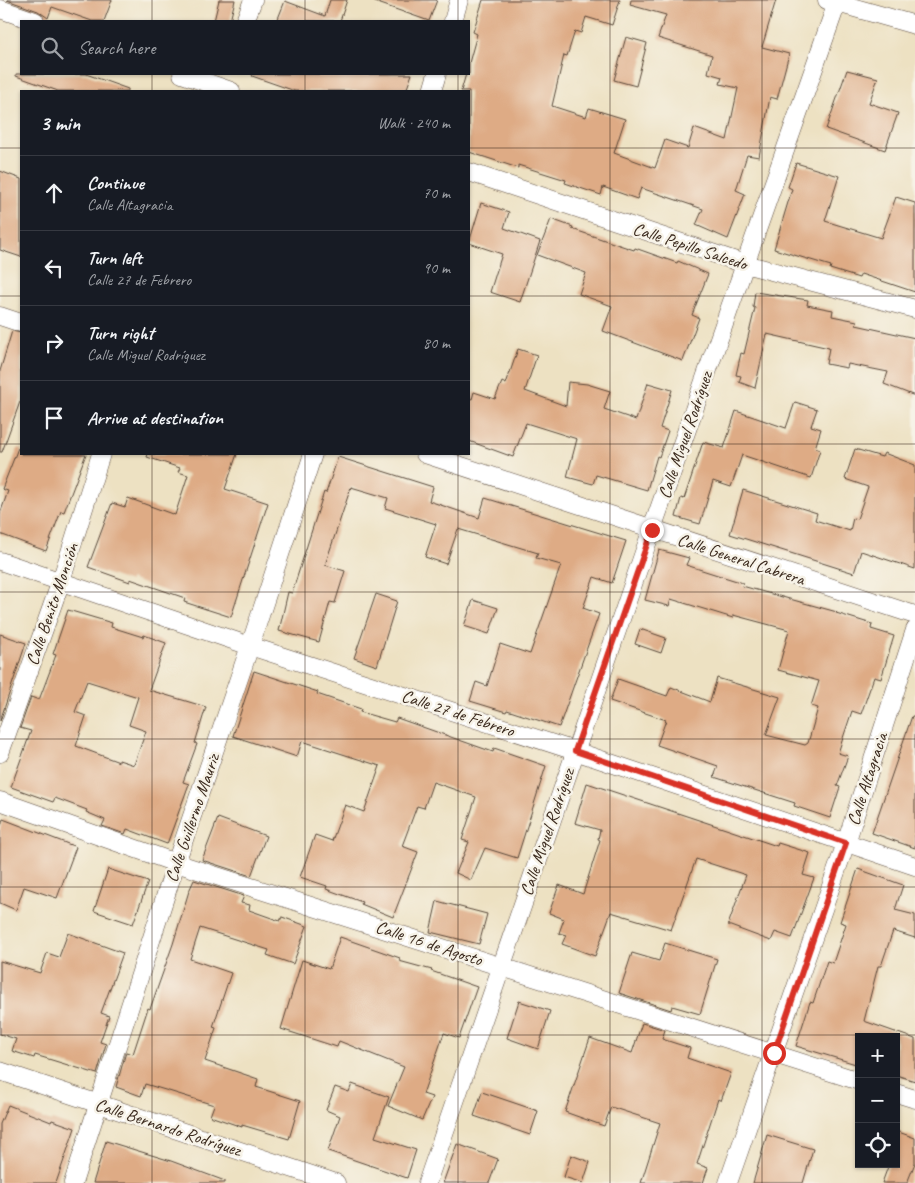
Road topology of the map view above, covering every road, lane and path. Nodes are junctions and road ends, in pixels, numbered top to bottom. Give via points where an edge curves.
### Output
1 (253, 0) edge
2 (460, 0) edge
3 (834, 1) edge
4 (0, 9) edge
5 (32, 20) edge
6 (245, 20) edge
7 (453, 20) edge
8 (915, 25) edge
9 (186, 75) edge
10 (437, 75) edge
11 (224, 86) edge
12 (432, 90) edge
13 (470, 172) edge
14 (745, 264) junction
15 (915, 309) edge
16 (0, 316) edge
17 (20, 323) edge
18 (102, 455) edge
19 (313, 455) edge
20 (428, 455) edge
21 (652, 530) junction
22 (0, 561) edge
23 (61, 581) junction
24 (915, 615) edge
25 (915, 630) edge
26 (250, 646) junction
27 (575, 751) junction
28 (0, 753) edge
29 (0, 801) edge
30 (846, 843) junction
31 (176, 863) junction
32 (915, 866) edge
33 (501, 966) junction
34 (774, 1053) junction
35 (0, 1071) edge
36 (855, 1080) edge
37 (900, 1094) edge
38 (915, 1099) edge
39 (98, 1104) junction
40 (72, 1183) edge
41 (336, 1183) edge
42 (427, 1183) edge
43 (728, 1183) edge

1 - 6 street
2 - 7 street
3 - 8 street
3 - 14 street, Calle Miguel Rodríguez
4 - 5 street
9 - 11 street
10 - 12 street
13 - 14 street, Calle Pepillo Salcedo
14 - 15 street, Calle Pepillo Salcedo
14 - 21 street, Calle Miguel Rodríguez
16 - 17 street
18 - 23 street, Calle Benito Monción
19 - 26 street, Calle Guillermo Mauriz
20 - 21 street, Calle General Cabrera
21 - 24 street, Calle General Cabrera
21 - 27 street, Calle Miguel Rodríguez
22 - 23 street, Calle 27 de Febrero
23 - 26 street, Calle 27 de Febrero
23 - 28 street, Calle Benito Monción
25 - 30 street, Calle Altagracia
26 - 27 street, Calle 27 de Febrero
26 - 31 street, Calle Guillermo Mauriz
27 - 30 street, Calle 27 de Febrero
27 - 33 street, Calle Miguel Rodríguez
29 - 31 street, Calle 16 de Agosto
30 - 32 street, Calle 27 de Febrero
30 - 34 street, Calle Altagracia
31 - 33 street, Calle 16 de Agosto
31 - 39 street, Calle Guillermo Mauriz
33 - 34 street, Calle 16 de Agosto
33 - 42 street, Calle Miguel Rodríguez
34 - 36 street, Calle 16 de Agosto
34 - 43 street, Calle Altagracia
35 - 39 street, Calle Bernardo Rodríguez
37 - 38 street
39 - 40 street, Calle Guillermo Mauriz
39 - 41 street, Calle Bernardo Rodríguez

